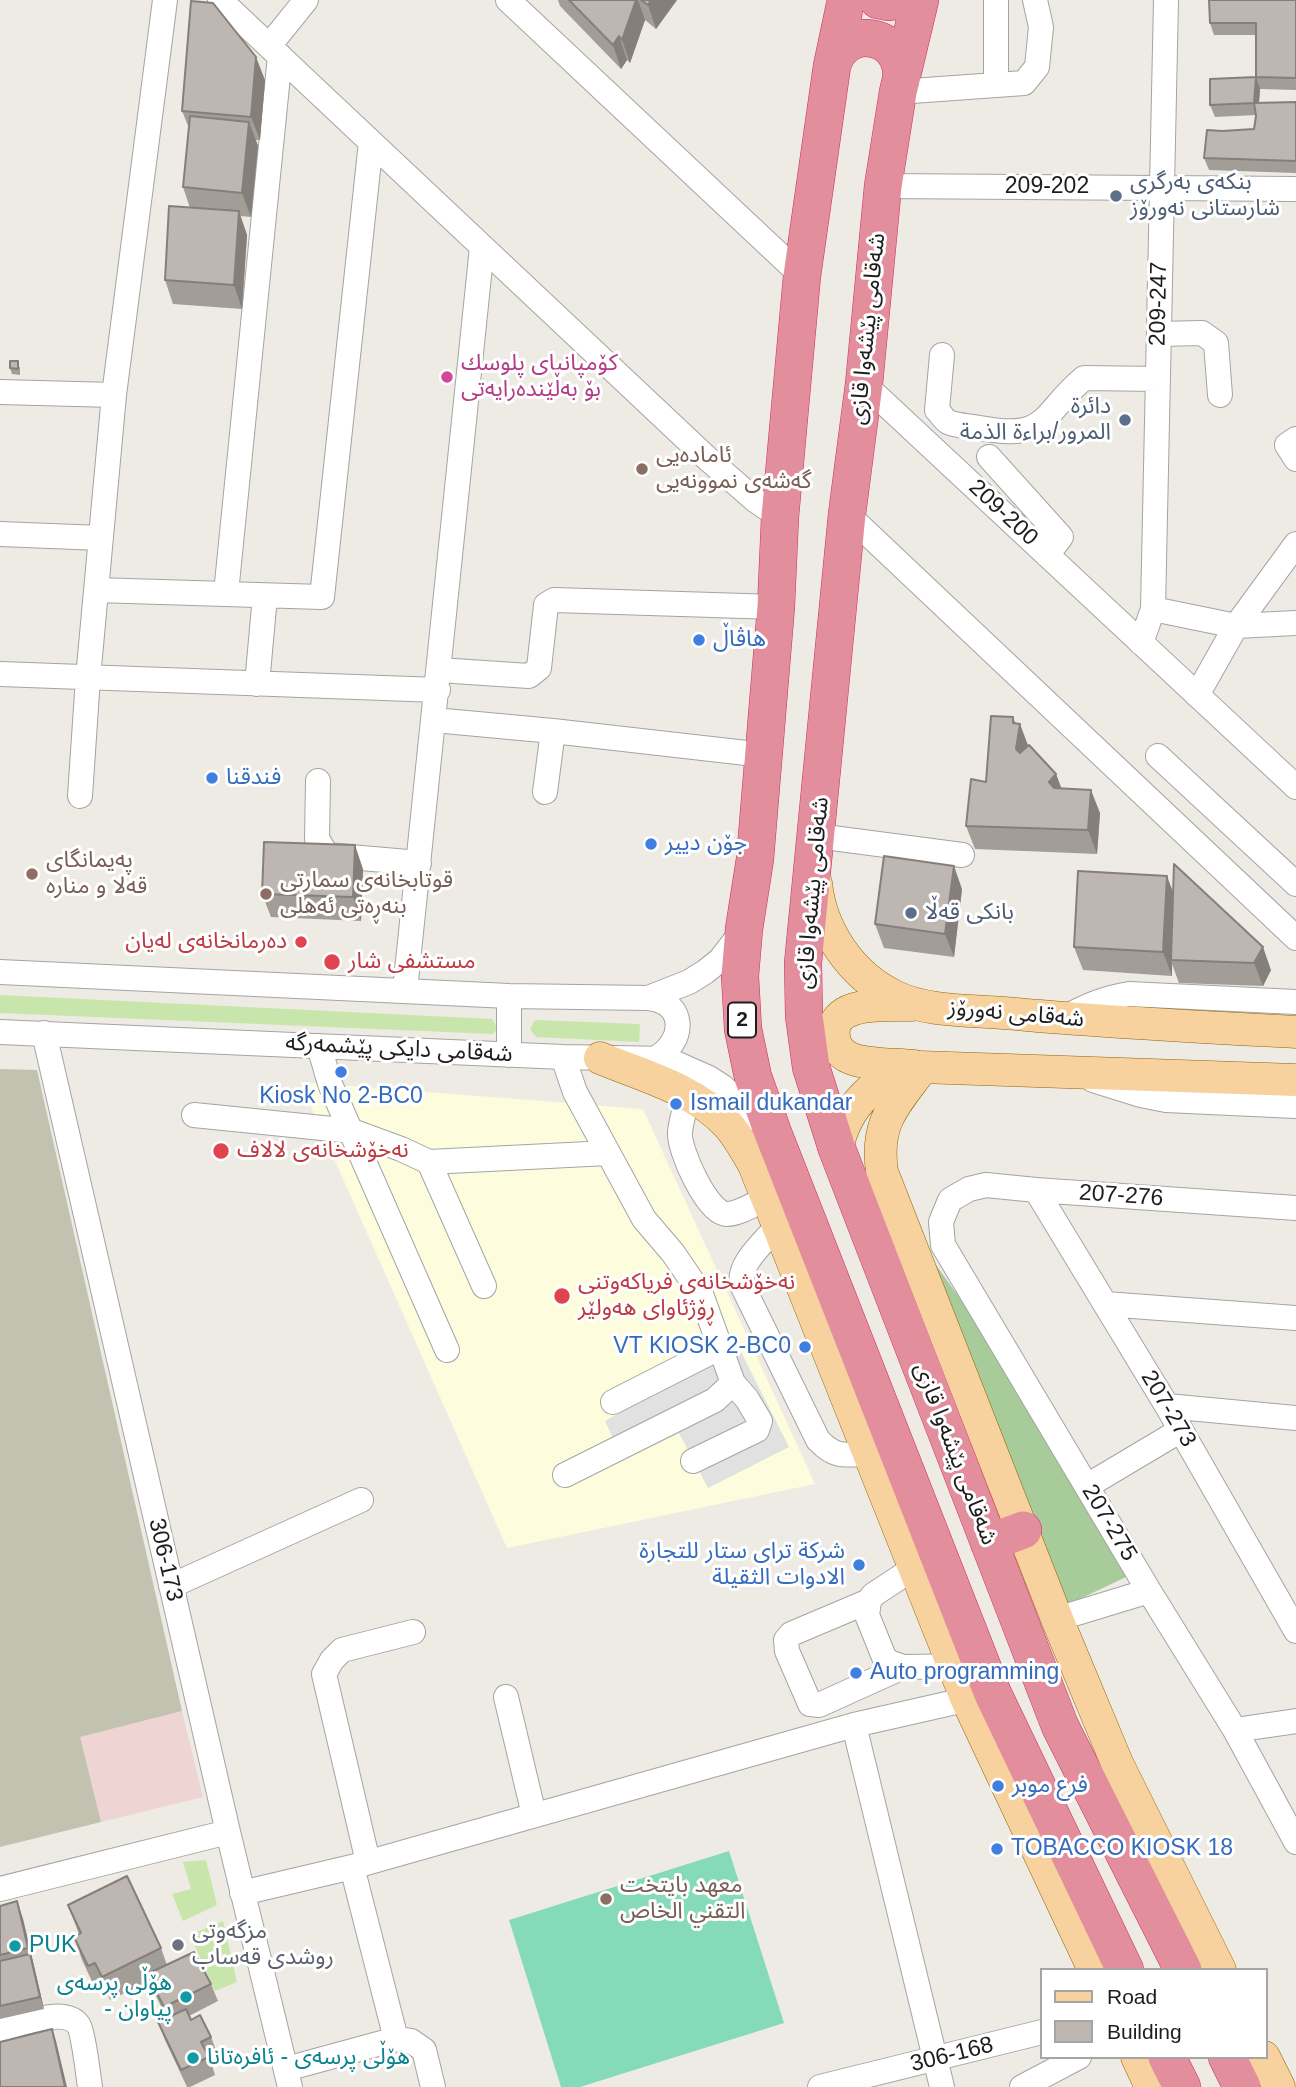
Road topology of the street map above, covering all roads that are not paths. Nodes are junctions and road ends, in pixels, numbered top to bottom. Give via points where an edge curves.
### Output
1 (166, 0) edge
2 (220, 0) edge
3 (306, 0) edge
4 (508, 0) edge
5 (846, 0) edge
6 (878, 0) edge
7 (902, 0) edge
8 (920, 0) edge
9 (996, 0) edge
10 (1035, 0) edge
11 (1166, 0) edge
12 (274, 51) junction
13 (832, 66) junction
14 (996, 85) junction
15 (899, 86) junction
16 (370, 142) junction
17 (883, 186) junction
18 (1162, 187) junction
19 (1296, 189) edge
20 (482, 247) junction
21 (802, 276) junction
22 (1159, 334) junction
23 (942, 355) dead end
24 (1158, 379) junction
25 (864, 384) junction
26 (0, 392) edge
27 (114, 395) junction
28 (1220, 395) dead end
29 (1296, 439) edge
30 (989, 457) dead end
31 (1296, 459) edge
32 (847, 514) junction
33 (780, 517) junction
34 (0, 534) edge
35 (102, 538) junction
36 (1296, 544) edge
37 (1048, 555) junction
38 (96, 590) junction
39 (226, 593) junction
40 (265, 596) junction
41 (776, 607) junction
42 (1153, 609) junction
43 (1296, 623) edge
44 (1236, 626) junction
45 (1142, 643) junction
46 (0, 674) edge
47 (88, 678) junction
48 (438, 680) junction
49 (257, 684) junction
50 (1197, 695) junction
51 (435, 720) junction
52 (553, 731) junction
53 (764, 755) junction
54 (1158, 756) dead end
55 (318, 781) dead end
56 (1296, 787) edge
57 (545, 792) dead end
58 (80, 796) dead end
59 (816, 853) junction
60 (962, 855) dead end
61 (419, 863) junction
62 (1296, 884) edge
63 (744, 929) junction
64 (1296, 938) edge
65 (0, 972) edge
66 (405, 990) junction
67 (509, 996) junction
68 (648, 998) junction
69 (1296, 1002) edge
70 (917, 1005) junction
71 (1063, 1019) junction
72 (0, 1031) edge
73 (1296, 1032) edge
74 (44, 1033) junction
75 (319, 1046) junction
76 (509, 1055) junction
77 (563, 1057) junction
78 (600, 1058) junction
79 (654, 1059) junction
80 (921, 1067) junction
81 (1073, 1071) junction
82 (1296, 1080) edge
83 (688, 1095) junction
84 (1296, 1106) edge
85 (194, 1115) dead end
86 (352, 1131) junction
87 (773, 1133) junction
88 (837, 1149) junction
89 (608, 1153) junction
90 (429, 1162) junction
91 (1036, 1190) junction
92 (950, 1200) joint
93 (780, 1203) junction
94 (1296, 1208) edge
95 (484, 1286) dead end
96 (1105, 1304) junction
97 (1296, 1318) edge
98 (719, 1348) junction
99 (447, 1350) dead end
100 (733, 1383) junction
101 (613, 1402) dead end
102 (1167, 1406) junction
103 (1294, 1420) edge
104 (1181, 1430) junction
105 (870, 1454) junction
106 (693, 1461) dead end
107 (565, 1475) dead end
108 (1087, 1486) junction
109 (361, 1500) dead end
110 (1023, 1530) junction
111 (989, 1543) junction
112 (927, 1559) junction
113 (171, 1586) junction
114 (1149, 1591) junction
115 (869, 1601) junction
116 (1057, 1619) junction
117 (1296, 1631) edge
118 (413, 1632) dead end
119 (903, 1667) junction
120 (974, 1681) junction
121 (506, 1698) dead end
122 (814, 1706) junction
123 (1296, 1721) edge
124 (854, 1725) junction
125 (1235, 1730) junction
126 (820, 1735) junction
127 (534, 1815) junction
128 (228, 1832) junction
129 (1295, 1838) edge
130 (360, 1865) junction
131 (0, 1889) edge
132 (242, 1893) junction
133 (1093, 1968) edge
134 (1124, 1968) edge
135 (1182, 1968) edge
136 (1219, 1968) edge
137 (0, 2029) edge
138 (1040, 2033) edge
139 (396, 2039) junction
140 (935, 2059) junction
141 (1138, 2059) edge
142 (1168, 2059) edge
143 (1228, 2059) edge
144 (1265, 2059) edge
145 (1071, 2070) edge
146 (289, 2082) edge
147 (90, 2087) edge
148 (433, 2087) edge
149 (820, 2087) edge
150 (942, 2087) edge
151 (1022, 2087) edge
152 (1152, 2087) edge
153 (1182, 2087) edge
154 (1242, 2087) edge
155 (1279, 2087) edge

1 - 27 street
2 - 12 street
3 - 12 street
4 - 21 street
5 - 13 highway, 2
6 - 7 highway
8 - 15 highway, شەقامی پێشەوا قازی
9 - 14 street
10 - 14 street via 1041,27 1037,67 1024,83
11 - 18 street, 209-247
12 - 16 street
12 - 39 street
13 - 15 highway via 849,43 876,39 898,57
13 - 21 highway, 2
14 - 15 street
15 - 17 highway, شەقامی پێشەوا قازی
16 - 20 street
16 - 40 street via 323,597
17 - 18 street, 209-202
17 - 25 highway, شەقامی پێشەوا قازی
18 - 19 street, 209-202
18 - 22 street, 209-247
20 - 33 street via 731,481
20 - 48 street
21 - 33 highway, 2
22 - 24 street, 209-247
22 - 28 street via 1202,332 1216,343
23 - 24 street via 937,410 948,422 1003,432 1031,430 1052,414 1084,377
24 - 42 street, 209-247
25 - 32 highway, شەقامی پێشەوا قازی
25 - 37 street, 209-200
26 - 27 street
27 - 35 street
29 - 31 street via 1287,445
30 - 37 street via 1061,537
32 - 59 highway, شەقامی پێشەوا قازی
32 - 64 street
33 - 41 highway, 2
34 - 35 street
35 - 38 street
36 - 44 street
37 - 45 street, 209-200
38 - 39 street
38 - 47 street
39 - 40 street
40 - 49 street
41 - 48 street via 554,600 546,605 539,668 529,676
41 - 53 highway, 2
42 - 44 street
42 - 45 street, 209-247
43 - 44 street
44 - 50 street
45 - 50 street, 209-200
46 - 47 street
47 - 49 street
47 - 58 street
48 - 49 street
48 - 51 street
50 - 56 street, 209-200
51 - 52 street
51 - 61 street
52 - 53 street
52 - 57 street
53 - 63 highway, 2
54 - 62 street
55 - 61 street via 317,839 327,855
59 - 60 street
59 - 70 main road, شەقامی نەورۆز via 817,895 836,944 871,982
59 - 88 highway, شەقامی پێشەوا قازی via 803,963 804,1016 811,1067
61 - 66 street
63 - 68 street via 705,972
63 - 87 highway, 2 via 740,976 743,1029 753,1077
65 - 66 street
66 - 67 street
67 - 68 street
67 - 76 street
68 - 79 street via 667,1004 677,1022 674,1043
69 - 71 street via 1129,994 1083,1006
70 - 71 main road, شەقامی نەورۆز
70 - 80 main road via 848,1010 836,1022 834,1039 843,1054 855,1060
71 - 73 main road, شەقامی نەورۆز
72 - 74 street, شەقامی دایکی پێشمەرگە
74 - 75 street, شەقامی دایکی پێشمەرگە
74 - 113 street, 306-173
75 - 76 street, شەقامی دایکی پێشمەرگە
75 - 86 street
76 - 77 street, شەقامی دایکی پێشمەرگە
77 - 78 street, شەقامی دایکی پێشمەرگە
77 - 89 street via 575,1092
78 - 79 street, شەقامی دایکی پێشمەرگە
78 - 83 main road
79 - 87 street, شەقامی دایکی پێشمەرگە via 681,1064 709,1078
80 - 81 main road
80 - 88 main road via 888,1077 869,1090 848,1117
80 - 110 main road via 882,1127 878,1150 882,1172
81 - 82 main road
81 - 84 street via 1166,1100
83 - 93 main road via 729,1126
83 - 93 street via 679,1135 692,1173 714,1209 724,1215
85 - 86 street
86 - 90 street
86 - 99 street
87 - 93 highway, 2
88 - 111 highway, شەقامی پێشەوا قازی
89 - 90 street
89 - 98 street via 644,1219 701,1294
90 - 95 street
91 - 92 street, 207-276 via 986,1185
91 - 94 street, 207-276
91 - 96 street, 207-273
92 - 108 street, 207-275 via 941,1222 943,1245
93 - 105 main road
93 - 105 street via 743,1268 742,1285 818,1440 837,1455
93 - 112 highway, 2
96 - 97 street
96 - 102 street, 207-273
98 - 100 street
98 - 101 street
100 - 106 street via 760,1421 757,1430
100 - 107 street via 715,1400
102 - 103 street
102 - 104 street, 207-273
104 - 108 street
104 - 117 street, 207-273
105 - 112 main road
108 - 114 street, 207-275
109 - 113 street
110 - 111 highway
110 - 116 main road
111 - 135 highway, شەقامی پێشەوا قازی via 1060,1726
112 - 115 street
112 - 120 highway, 2
113 - 128 street, 306-173
114 - 116 street
114 - 125 street, 207-275
115 - 119 street via 867,1615 884,1657
115 - 122 street via 786,1640
116 - 136 main road via 1117,1763
118 - 130 street via 342,1650 324,1674
119 - 120 street
119 - 122 street
120 - 124 street
120 - 133 main road
120 - 134 highway, 2
121 - 127 street
122 - 126 street
123 - 125 street
124 - 126 street
124 - 140 street
125 - 129 street, 207-275
126 - 127 street
127 - 130 street
128 - 131 street
128 - 132 street, 306-173
130 - 132 street
130 - 139 street
132 - 146 street, 306-173
137 - 147 street via 55,2016 70,2017 79,2027
138 - 140 street, 306-168
139 - 146 street
139 - 148 street via 411,2041 424,2050
140 - 149 street, 306-168
140 - 150 street
141 - 152 main road
142 - 153 highway
143 - 154 highway
144 - 155 main road
145 - 151 street

